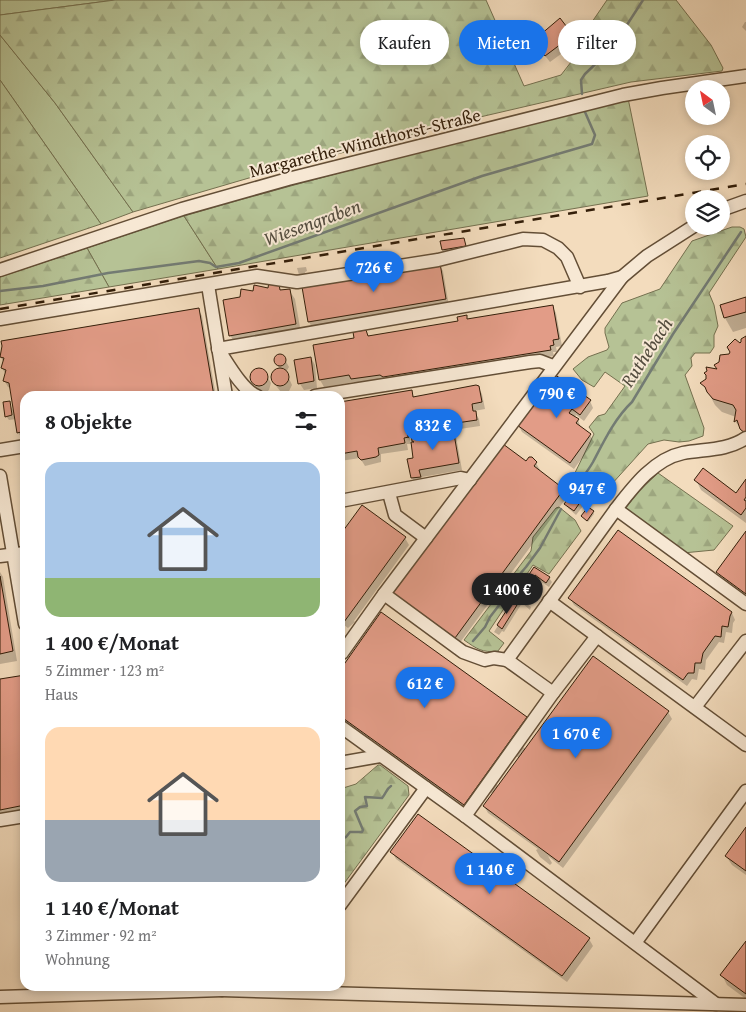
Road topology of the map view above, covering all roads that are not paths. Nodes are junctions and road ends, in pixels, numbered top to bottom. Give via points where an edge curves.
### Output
1 (746, 76) edge
2 (746, 201) edge
3 (730, 207) edge
4 (685, 232) edge
5 (0, 270) edge
6 (622, 277) junction
7 (208, 285) junction
8 (580, 287) junction
9 (0, 319) edge
10 (218, 349) junction
11 (553, 366) junction
12 (225, 391) edge
13 (250, 391) edge
14 (345, 391) edge
15 (746, 438) edge
16 (20, 447) edge
17 (0, 450) edge
18 (0, 476) edge
19 (470, 480) junction
20 (390, 492) junction
21 (345, 500) edge
22 (616, 509) junction
23 (426, 538) junction
24 (20, 554) edge
25 (0, 556) edge
26 (384, 594) junction
27 (549, 601) junction
28 (746, 604) edge
29 (597, 636) junction
30 (746, 641) edge
31 (345, 648) edge
32 (507, 660) junction
33 (553, 693) junction
34 (695, 707) junction
35 (345, 730) edge
36 (746, 745) edge
37 (380, 756) junction
38 (345, 762) edge
39 (426, 788) junction
40 (746, 791) edge
41 (465, 816) junction
42 (20, 817) edge
43 (0, 820) edge
44 (345, 899) edge
45 (635, 943) junction
46 (71, 991) edge
47 (342, 991) edge
48 (0, 996) edge
49 (716, 1004) junction
50 (746, 1005) edge

1 - 5 street, Margarethe-Windthorst-Straße via 623,95 288,179 182,209
2 - 3 street
4 - 6 street
6 - 8 street
6 - 11 street
7 - 8 street via 256,276 297,282 438,260 523,239 543,240 558,248 567,257
7 - 9 street
7 - 10 street
8 - 10 street
10 - 12 street
10 - 13 street
11 - 14 street via 540,361 530,362
11 - 19 street
15 - 22 street via 730,446 683,453 663,461
16 - 17 street
18 - 24 street
19 - 20 street via 461,478
19 - 23 street
20 - 21 street
20 - 23 street via 395,515
22 - 27 street
22 - 28 street
23 - 26 street
24 - 25 street
26 - 31 street
26 - 32 street via 464,652 485,660
27 - 29 street
27 - 32 street
29 - 33 street
29 - 34 street
30 - 34 street
32 - 33 street
33 - 41 street
34 - 36 street
35 - 37 street
37 - 38 street
37 - 39 street
39 - 41 street
39 - 44 street
40 - 45 street
41 - 45 street
42 - 43 street
45 - 49 street
46 - 48 street
47 - 49 street
49 - 50 street

